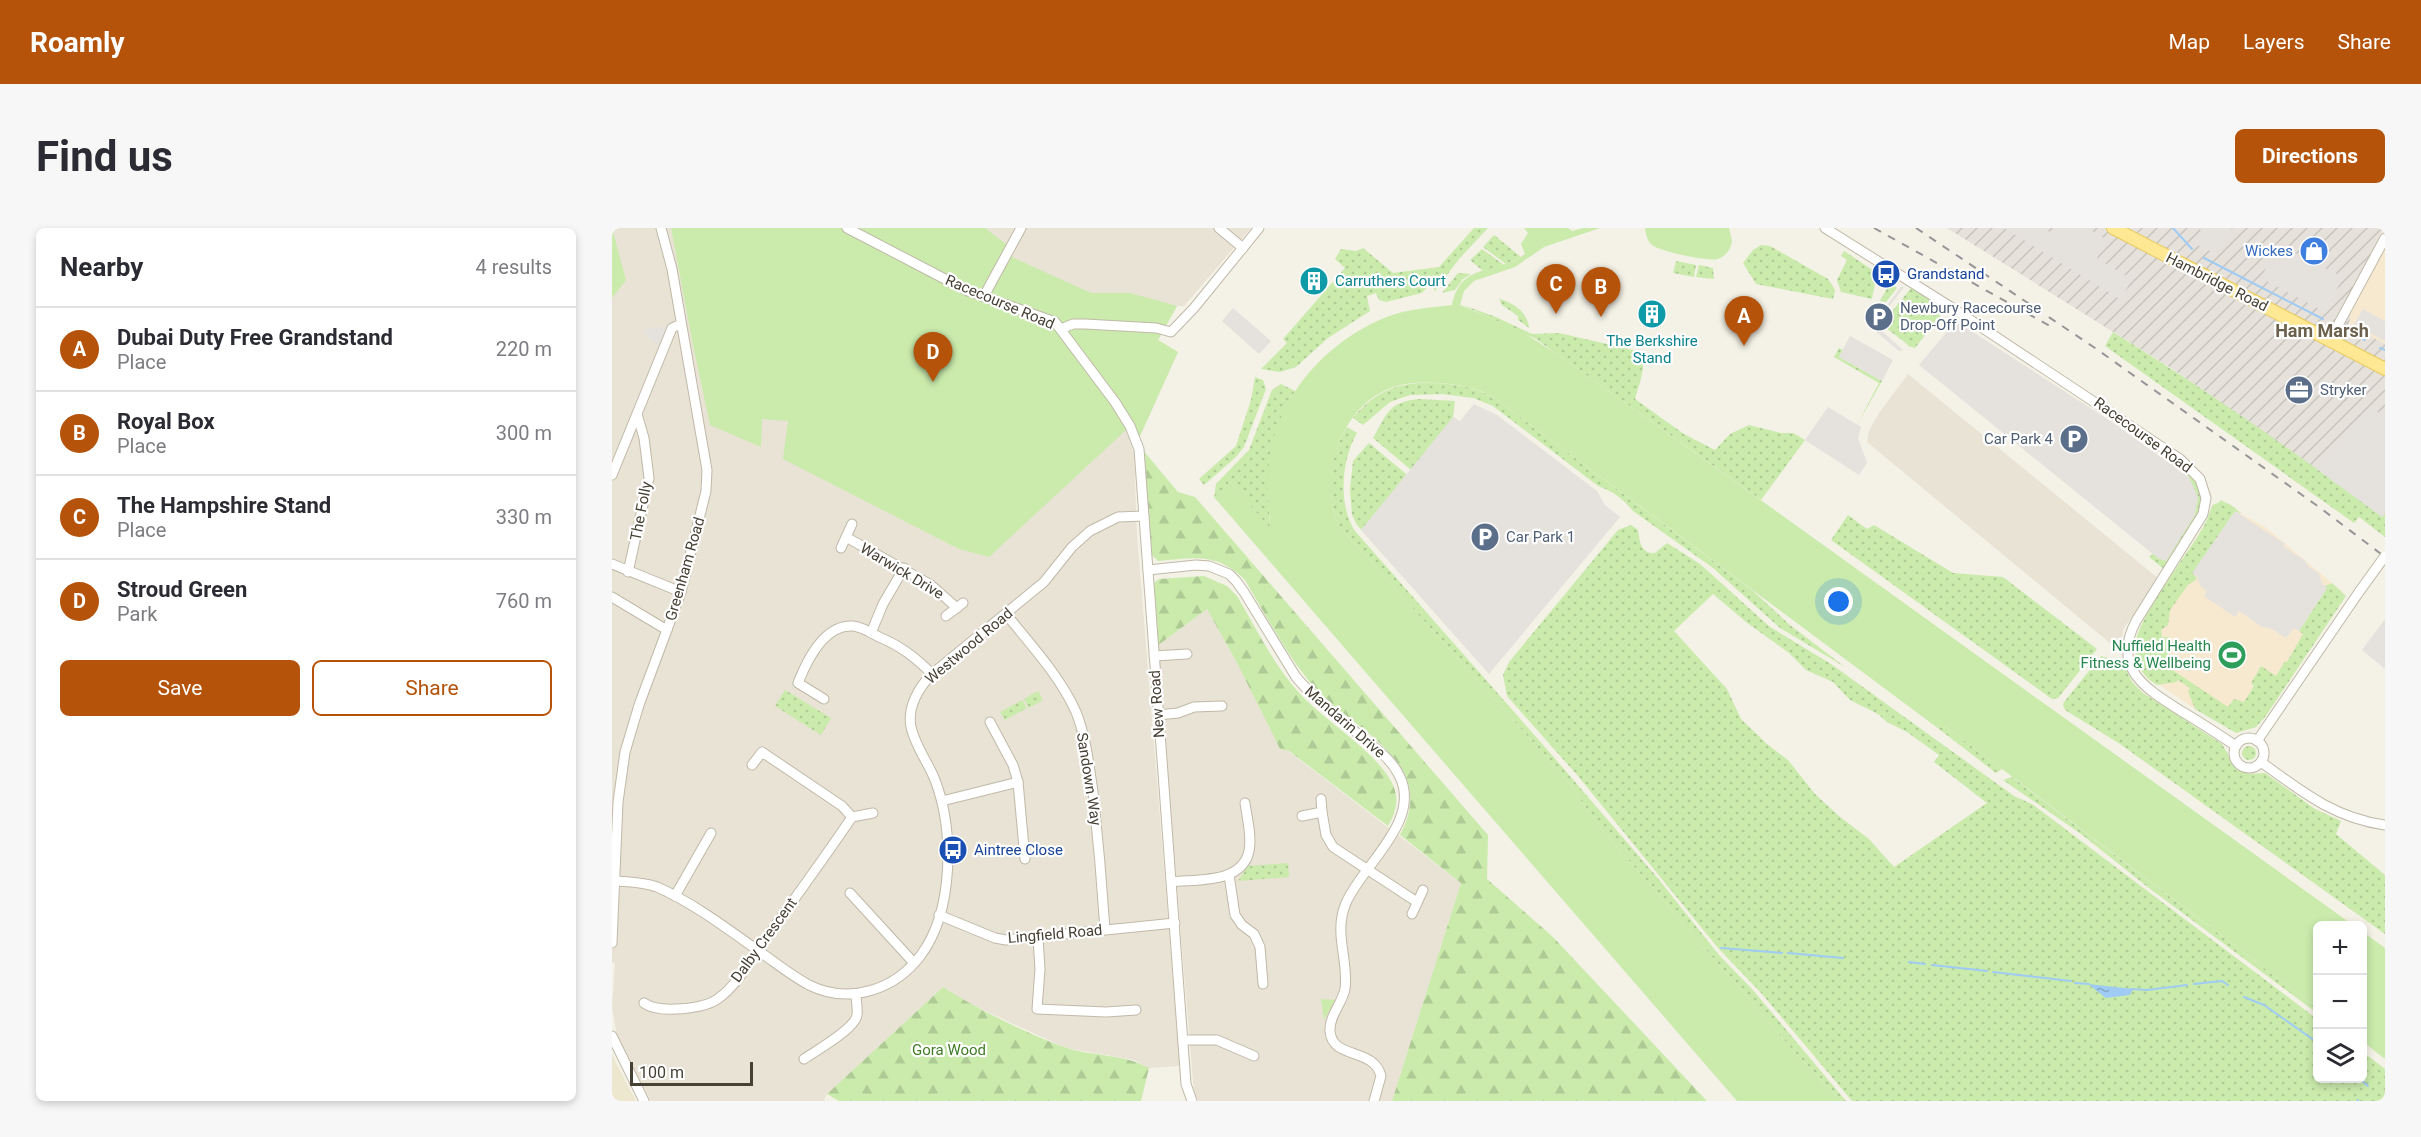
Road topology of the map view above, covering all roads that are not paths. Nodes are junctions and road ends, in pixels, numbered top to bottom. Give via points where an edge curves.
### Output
1 (661, 228) edge
2 (847, 228) edge
3 (1021, 228) edge
4 (1219, 228) edge
5 (1259, 228) edge
6 (1825, 228) edge
7 (2113, 228) edge
8 (2385, 238) edge
9 (1243, 248) junction
10 (984, 296) junction
11 (681, 324) junction
12 (1061, 329) junction
13 (2330, 340) junction
14 (2385, 369) edge
15 (637, 414) junction
16 (612, 475) edge
17 (1144, 516) junction
18 (852, 524) dead end
19 (846, 537) junction
20 (841, 548) dead end
21 (2385, 556) edge
22 (612, 564) edge
23 (904, 568) junction
24 (1148, 570) junction
25 (628, 572) junction
26 (681, 592) junction
27 (612, 597) edge
28 (1006, 614) junction
29 (946, 616) dead end
30 (667, 630) junction
31 (871, 633) junction
32 (1187, 654) dead end
33 (1154, 656) junction
34 (932, 674) junction
35 (824, 699) dead end
36 (1222, 706) dead end
37 (1158, 715) junction
38 (990, 722) dead end
39 (2257, 741) junction
40 (2236, 746) junction
41 (2261, 762) junction
42 (752, 765) dead end
43 (1018, 782) junction
44 (1321, 799) dead end
45 (942, 801) junction
46 (1245, 803) dead end
47 (1322, 812) junction
48 (873, 813) dead end
49 (1302, 816) dead end
50 (852, 817) junction
51 (2385, 825) edge
52 (711, 833) dead end
53 (1025, 859) dead end
54 (1367, 870) junction
55 (1229, 875) junction
56 (616, 881) junction
57 (1172, 882) junction
58 (1423, 890) dead end
59 (850, 892) dead end
60 (675, 896) junction
61 (1417, 902) junction
62 (1412, 914) dead end
63 (939, 915) junction
64 (1175, 924) junction
65 (1105, 929) junction
66 (1038, 938) junction
67 (612, 943) edge
68 (758, 950) junction
69 (914, 963) junction
70 (1263, 984) dead end
71 (856, 995) junction
72 (644, 1003) dead end
73 (1136, 1010) dead end
74 (612, 1036) edge
75 (1183, 1040) junction
76 (808, 1042) dead end
77 (815, 1051) junction
78 (1254, 1056) dead end
79 (804, 1059) dead end
80 (644, 1101) edge
81 (1192, 1101) edge
82 (1374, 1101) edge

1 - 11 street, Greenham Road
2 - 10 street, Racecourse Road
3 - 10 street
4 - 9 street
5 - 9 street, Racecourse Road
6 - 40 street, Racecourse Road via 2104,406 2196,473 2206,498 2203,514 2136,621 2127,654 2136,677 2150,691
7 - 13 main road, Hambridge Road
8 - 13 street
9 - 12 street, Racecourse Road via 1171,332 1084,324
10 - 12 street, Racecourse Road via 1052,321
11 - 15 street via 672,328
11 - 26 street, Greenham Road via 707,470 706,491
12 - 17 street, New Road via 1130,426 1139,449
13 - 14 main road, Hambridge Road
15 - 16 street
15 - 25 street, The Folly via 649,478
17 - 24 street, New Road
17 - 28 street, Westwood Road via 1118,518 1089,531 1044,582
18 - 19 street, Warwick Drive
19 - 20 street, Warwick Drive
19 - 23 street, Warwick Drive
21 - 39 street, bridge
22 - 25 street
23 - 29 street, Warwick Drive via 960,605
23 - 31 street
24 - 33 street, New Road
24 - 54 street, Mandarin Drive via 1196,565 1229,574 1308,691 1393,765 1401,781 1402,813
25 - 26 street
26 - 30 street, Greenham Road
27 - 30 street
28 - 34 street, Westwood Road
28 - 65 street, Sandown Way via 1064,691 1081,727 1096,814
30 - 56 street, Greenham Road via 625,752 618,802
31 - 34 street via 909,652
31 - 35 street via 855,626 842,628 823,639 798,683
32 - 33 street
33 - 37 street, New Road
34 - 45 street, Westwood Road via 914,699 910,725
36 - 37 street
37 - 57 street, New Road
38 - 43 street
39 - 40 street via 2244,739
39 - 41 street via 2263,748
40 - 41 street via 2235,758 2241,765 2249,768
41 - 51 street via 2328,808 2354,819
42 - 50 street via 762,752 842,806
43 - 45 street
43 - 53 street
44 - 47 street
45 - 63 street, Westwood Road via 948,860
46 - 55 street via 1249,851 1242,865
47 - 49 street
47 - 54 street via 1329,842
48 - 50 street
50 - 68 street, Dalby Crescent
52 - 60 street
54 - 61 street
54 - 82 street, Mandarin Drive via 1345,904 1340,936 1345,987 1330,1022 1330,1034 1341,1049 1375,1064 1381,1076
55 - 57 street
55 - 70 street via 1235,915 1254,934 1260,947
56 - 60 street, Westwood Road via 645,884
56 - 67 street, Greenham Road
57 - 64 street, New Road
58 - 61 street
59 - 69 street
60 - 68 street, Westwood Road
61 - 62 street
63 - 66 street, Lingfield Road via 995,938
63 - 69 street, Westwood Road via 929,942
64 - 65 street, Lingfield Road
64 - 75 street, New Road
65 - 66 street, Lingfield Road
66 - 73 street via 1040,969 1033,1009
68 - 71 street, Westwood Road via 815,988
68 - 72 street, Dalby Crescent via 718,999 678,1009
69 - 71 street, Westwood Road via 892,982
71 - 77 street via 857,1017
74 - 80 street
75 - 78 street via 1217,1040
75 - 81 street, New Road via 1186,1084
76 - 77 street
77 - 79 street

